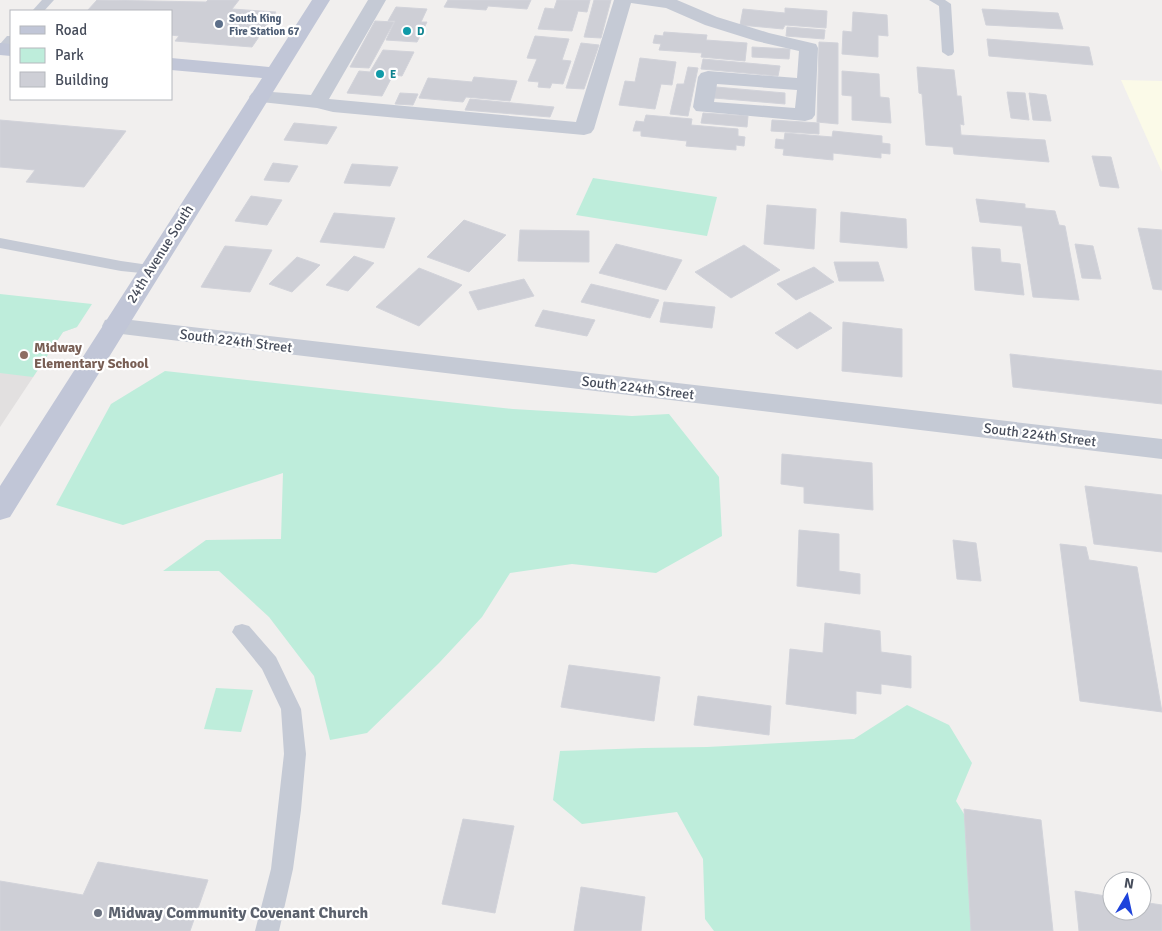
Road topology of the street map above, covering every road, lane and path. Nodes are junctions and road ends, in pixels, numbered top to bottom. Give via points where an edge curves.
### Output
1 (48, 0) edge
2 (321, 0) edge
3 (377, 0) edge
4 (623, 0) edge
5 (638, 0) edge
6 (935, 0) edge
7 (39, 10) edge
8 (948, 52) dead end
9 (172, 64) edge
10 (275, 73) junction
11 (807, 85) junction
12 (259, 97) junction
13 (317, 102) junction
14 (0, 243) edge
15 (151, 269) junction
16 (114, 326) junction
17 (1162, 449) edge
18 (0, 509) edge
19 (242, 632) dead end
20 (267, 931) edge

1 - 7 lane
2 - 10 street, 24th Avenue South
3 - 13 street
4 - 13 street via 584,129 341,107
5 - 11 street via 669,3 762,37 809,48
6 - 8 lane via 945,4
9 - 10 street
10 - 12 street, 24th Avenue South
11 - 11 street via 805,115 703,107 708,77
12 - 13 street
12 - 15 street, 24th Avenue South
14 - 15 lane
15 - 16 street, 24th Avenue South
16 - 17 street, South 224th Street
16 - 18 street, 24th Avenue South
19 - 20 lane via 268,663 291,709 295,754 282,869

